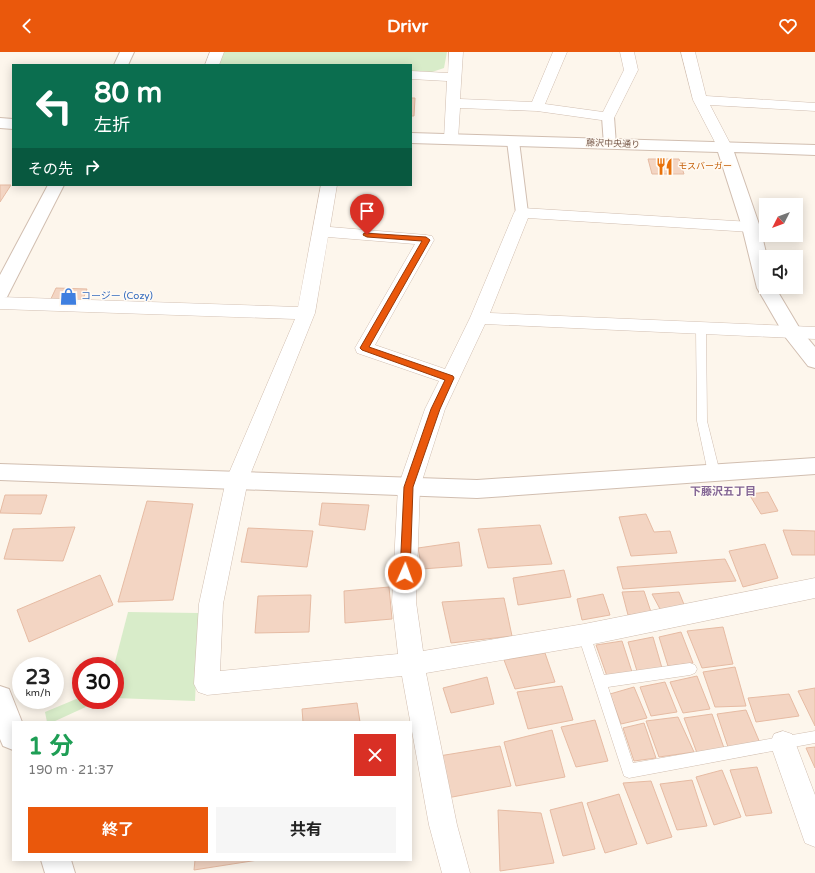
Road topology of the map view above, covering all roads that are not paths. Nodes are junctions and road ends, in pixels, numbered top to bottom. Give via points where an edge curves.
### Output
1 (127, 52) edge
2 (217, 52) edge
3 (456, 52) edge
4 (560, 52) edge
5 (626, 52) edge
6 (688, 52) edge
7 (121, 64) edge
8 (212, 64) edge
9 (412, 75) edge
10 (454, 77) junction
11 (700, 100) junction
12 (452, 103) junction
13 (537, 107) junction
14 (815, 107) edge
15 (608, 117) junction
16 (0, 123) edge
17 (12, 124) edge
18 (412, 138) edge
19 (451, 139) junction
20 (513, 141) junction
21 (610, 144) junction
22 (724, 147) junction
23 (815, 150) edge
24 (55, 186) edge
25 (329, 186) edge
26 (522, 213) junction
27 (751, 227) junction
28 (322, 231) junction
29 (0, 293) edge
30 (0, 303) edge
31 (306, 313) junction
32 (479, 318) junction
33 (701, 327) junction
34 (793, 333) junction
35 (815, 333) edge
36 (815, 361) edge
37 (450, 378) junction
38 (815, 466) edge
39 (0, 472) edge
40 (714, 473) junction
41 (238, 480) junction
42 (408, 487) junction
43 (815, 588) edge
44 (584, 635) junction
45 (412, 664) junction
46 (690, 669) dead end
47 (600, 682) junction
48 (0, 698) edge
49 (12, 734) edge
50 (815, 737) edge
51 (783, 743) junction
52 (815, 833) edge
53 (56, 861) edge
54 (60, 873) edge
55 (456, 873) edge

1 - 7 street
2 - 8 street
3 - 10 street
4 - 13 street
5 - 15 street via 631,70
6 - 11 street
9 - 10 street
10 - 12 street
11 - 14 street
11 - 22 street
12 - 13 street
12 - 19 street
13 - 15 street
15 - 21 street
16 - 17 street
18 - 19 street, 藤沢中央通り
19 - 20 street, 藤沢中央通り
20 - 21 street, 藤沢中央通り
20 - 26 street
21 - 22 street, 藤沢中央通り
22 - 23 street, 藤沢中央通り
22 - 27 street
24 - 29 street
25 - 28 street
26 - 27 street
26 - 32 street
27 - 34 street via 766,288
28 - 31 street
28 - 37 street via 426,240 364,348
30 - 31 street
31 - 41 street
32 - 33 street
32 - 37 street
33 - 34 street
33 - 40 lane via 702,421
34 - 35 street
34 - 36 street
37 - 42 street via 435,409
38 - 40 street
39 - 41 street
40 - 42 street via 477,489
41 - 42 street
41 - 45 street via 212,604 207,684
42 - 45 street via 404,602
43 - 44 street
44 - 45 street
44 - 47 lane
45 - 55 street via 443,825
46 - 47 lane
47 - 51 lane via 629,771
48 - 49 street
50 - 51 lane
51 - 52 street
53 - 54 street

